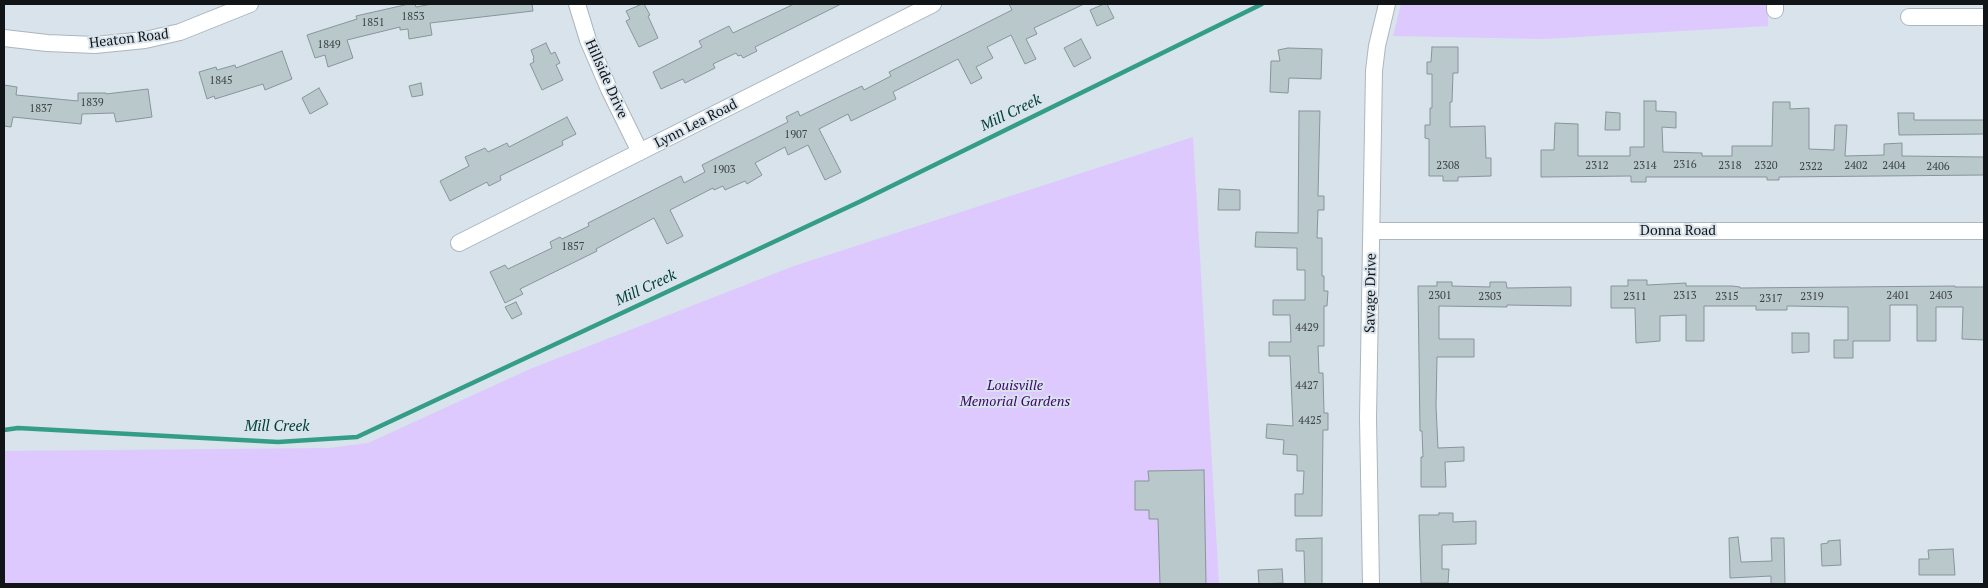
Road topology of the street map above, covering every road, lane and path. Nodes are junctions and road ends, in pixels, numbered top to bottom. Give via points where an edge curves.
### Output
1 (250, 4) edge
2 (577, 4) edge
3 (934, 4) edge
4 (1387, 4) edge
5 (1910, 17) dead end
6 (1984, 17) edge
7 (4, 38) edge
8 (640, 152) junction
9 (1372, 231) junction
10 (1984, 231) edge
11 (459, 243) dead end
12 (1372, 584) edge

1 - 7 street, Heaton Road via 180,32 144,40 95,45
2 - 8 street, Hillside Drive via 592,48
3 - 8 street, Lynn Lea Road
4 - 9 street, Savage Drive via 1374,71
5 - 6 street
8 - 11 street, Lynn Lea Road
9 - 10 street, Donna Road
9 - 12 street, Savage Drive via 1368,418

